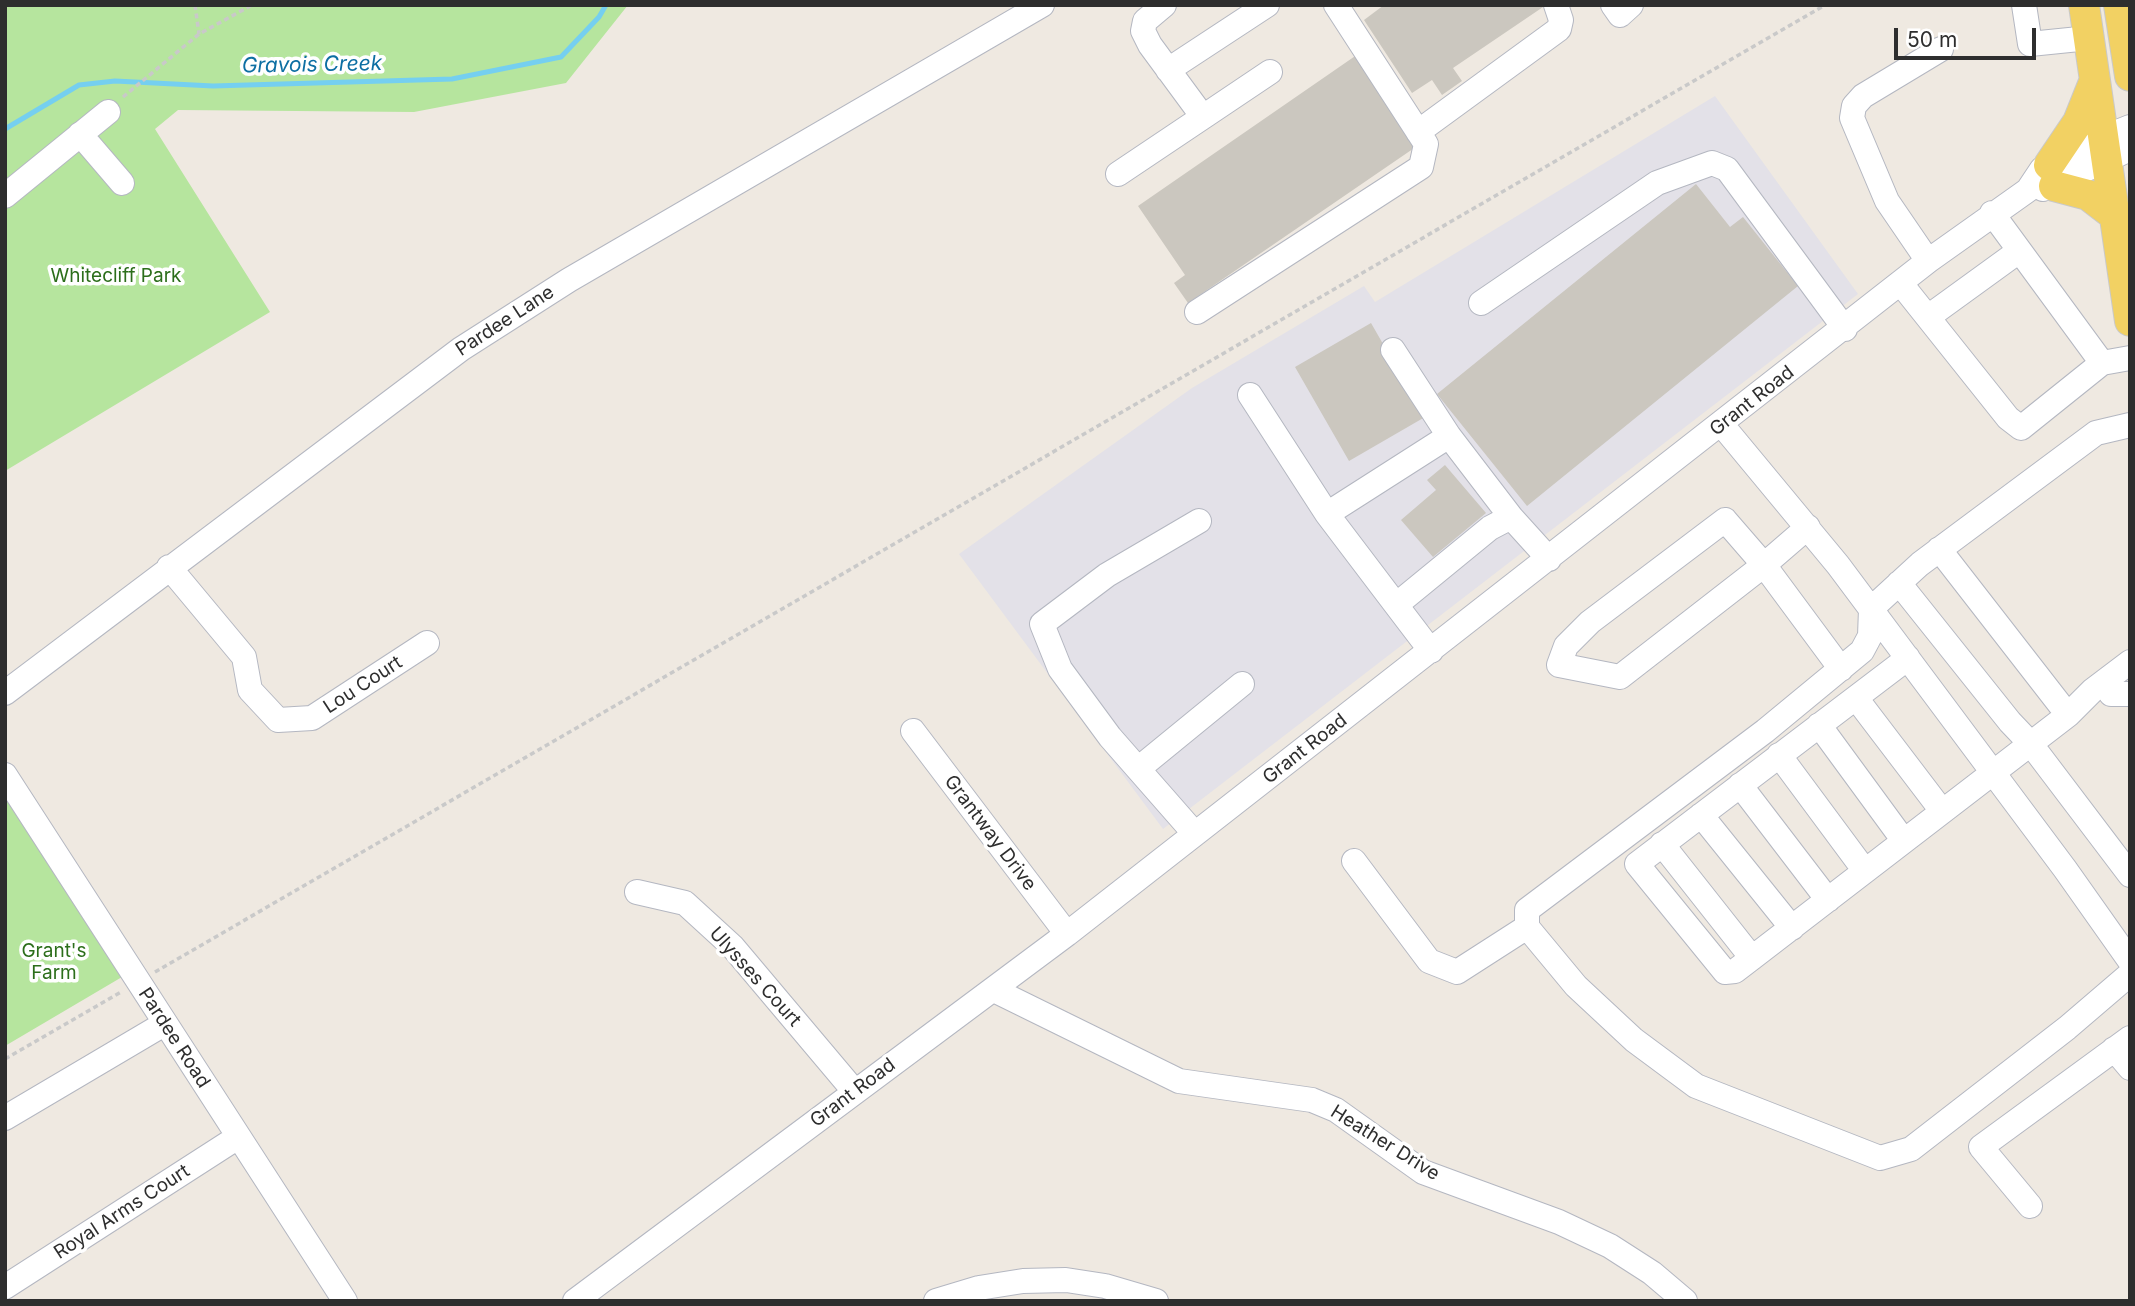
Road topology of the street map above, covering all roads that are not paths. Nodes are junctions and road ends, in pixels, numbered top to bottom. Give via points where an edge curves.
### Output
1 (1042, 5) edge
2 (1164, 5) edge
3 (1267, 5) edge
4 (1336, 5) edge
5 (1556, 5) edge
6 (1613, 5) edge
7 (1631, 5) edge
8 (2024, 5) edge
9 (2084, 5) edge
10 (2119, 5) edge
11 (2089, 38) junction
12 (1941, 49) dead end
13 (1168, 70) junction
14 (1270, 72) dead end
15 (2130, 73) edge
16 (2095, 78) junction
17 (108, 112) road end
18 (1203, 117) junction
19 (1418, 132) junction
20 (80, 134) junction
21 (2118, 143) edge
22 (1118, 174) dead end
23 (2044, 180) junction
24 (122, 183) dead end
25 (5, 196) edge
26 (1992, 213) junction
27 (2114, 215) junction
28 (2019, 251) junction
29 (1928, 261) junction
30 (1902, 285) junction
31 (1480, 303) dead end
32 (1197, 312) dead end
33 (1928, 317) junction
34 (2130, 321) edge
35 (1845, 329) junction
36 (1393, 350) dead end
37 (2130, 358) edge
38 (2102, 363) junction
39 (1250, 395) dead end
40 (1722, 425) junction
41 (2130, 425) edge
42 (1449, 436) junction
43 (1327, 514) junction
44 (1511, 517) junction
45 (1199, 521) dead end
46 (1808, 527) junction
47 (1939, 549) junction
48 (1549, 559) junction
49 (1764, 565) junction
50 (169, 566) junction
51 (1899, 583) junction
52 (1396, 605) junction
53 (1871, 609) junction
54 (427, 643) dead end
55 (1431, 651) junction
56 (1908, 658) junction
57 (2130, 662) edge
58 (1841, 669) junction
59 (1242, 684) dead end
60 (2124, 690) edge
61 (5, 693) edge
62 (1856, 698) junction
63 (2068, 715) junction
64 (1819, 725) junction
65 (913, 731) dead end
66 (2030, 743) junction
67 (1779, 755) junction
68 (1138, 769) junction
69 (1993, 772) junction
70 (5, 775) edge
71 (1740, 785) junction
72 (1942, 811) junction
73 (1701, 814) junction
74 (1195, 834) junction
75 (1904, 841) junction
76 (1354, 861) dead end
77 (1864, 871) junction
78 (2130, 875) edge
79 (636, 892) dead end
80 (1828, 900) junction
81 (1527, 927) junction
82 (1792, 928) junction
83 (1067, 934) junction
84 (2130, 961) edge
85 (2130, 974) edge
86 (994, 990) junction
87 (164, 1024) junction
88 (2122, 1043) edge
89 (2130, 1068) edge
90 (855, 1092) junction
91 (5, 1118) edge
92 (238, 1137) junction
93 (2030, 1206) dead end
94 (5, 1287) edge
95 (582, 1299) edge
96 (345, 1301) edge
97 (936, 1301) edge
98 (1156, 1301) edge
99 (1685, 1301) edge

1 - 50 street, Pardee Lane via 547,293 461,349
2 - 13 street via 1145,21 1143,31
3 - 13 street
4 - 19 street
5 - 19 street via 1559,29
6 - 7 street via 1619,15
8 - 11 street via 2030,44
9 - 11 main road
10 - 15 main road
11 - 16 main road
12 - 29 street via 1863,96 1854,106 1852,118 1887,201
13 - 18 street
14 - 18 street
16 - 21 main road
16 - 23 main road via 2078,122
17 - 20 street
18 - 22 street
19 - 32 street via 1426,144 1421,167
20 - 24 street
20 - 25 street
21 - 23 street, Grant Road
21 - 27 main road
23 - 26 street, Grant Road
23 - 27 main road via 2088,195
26 - 28 street
26 - 29 street, Grant Road
27 - 34 main road
28 - 33 street
28 - 38 street
29 - 30 street, Grant Road
30 - 33 street
30 - 35 street, Grant Road
31 - 35 street via 1657,183 1712,163 1727,169
33 - 38 street via 2008,418 2021,428
35 - 40 street, Grant Road
36 - 42 street
37 - 38 street
39 - 43 street
40 - 46 street
40 - 48 street, Grant Road
41 - 47 street via 2096,433
42 - 43 street
42 - 44 street
43 - 52 street
44 - 48 street
44 - 52 street via 1490,528
45 - 68 street via 1107,575 1042,624 1060,669
46 - 49 street
46 - 53 street
47 - 51 street
47 - 63 street
48 - 55 street, Grant Road
49 - 49 street via 1725,520 1590,622 1566,646 1559,665 1620,677
49 - 58 street
50 - 54 street, Lou Court via 244,657 250,690 278,720 312,718
50 - 61 street, Pardee Lane
51 - 53 street
51 - 66 street
52 - 55 street
53 - 56 street
53 - 58 street via 1870,636 1862,651
55 - 74 street, Grant Road
56 - 62 street
56 - 69 street
57 - 63 street
58 - 81 street via 1527,910
59 - 68 street
60 - 63 street
62 - 64 street
62 - 72 street
63 - 66 street
64 - 67 street
64 - 75 street
65 - 83 street, Grantway Drive
66 - 69 street
66 - 78 street
67 - 71 street
67 - 77 street
68 - 74 street
69 - 72 street
69 - 84 street
70 - 87 street, Pardee Road
71 - 73 street
71 - 80 street
72 - 75 street
73 - 82 street
73 - 82 street via 1637,864 1725,972 1735,971
74 - 83 street, Grant Road
75 - 77 street
76 - 81 street via 1429,961 1457,972
77 - 80 street
79 - 90 street, Ulysses Court via 685,902 732,946
80 - 82 street
81 - 85 street via 1576,986 1634,1040 1696,1086 1880,1158 1911,1149
83 - 86 street, Grant Road
86 - 90 street, Grant Road
86 - 99 street, Heather Drive via 1179,1081 1312,1101 1336,1110 1423,1172 1610,1245
87 - 91 street
87 - 92 street, Pardee Road
88 - 89 street
88 - 93 street via 1981,1147
90 - 95 street, Grant Road
92 - 94 street, Royal Arms Court
92 - 96 street, Pardee Road
97 - 98 street via 979,1288 1066,1280

